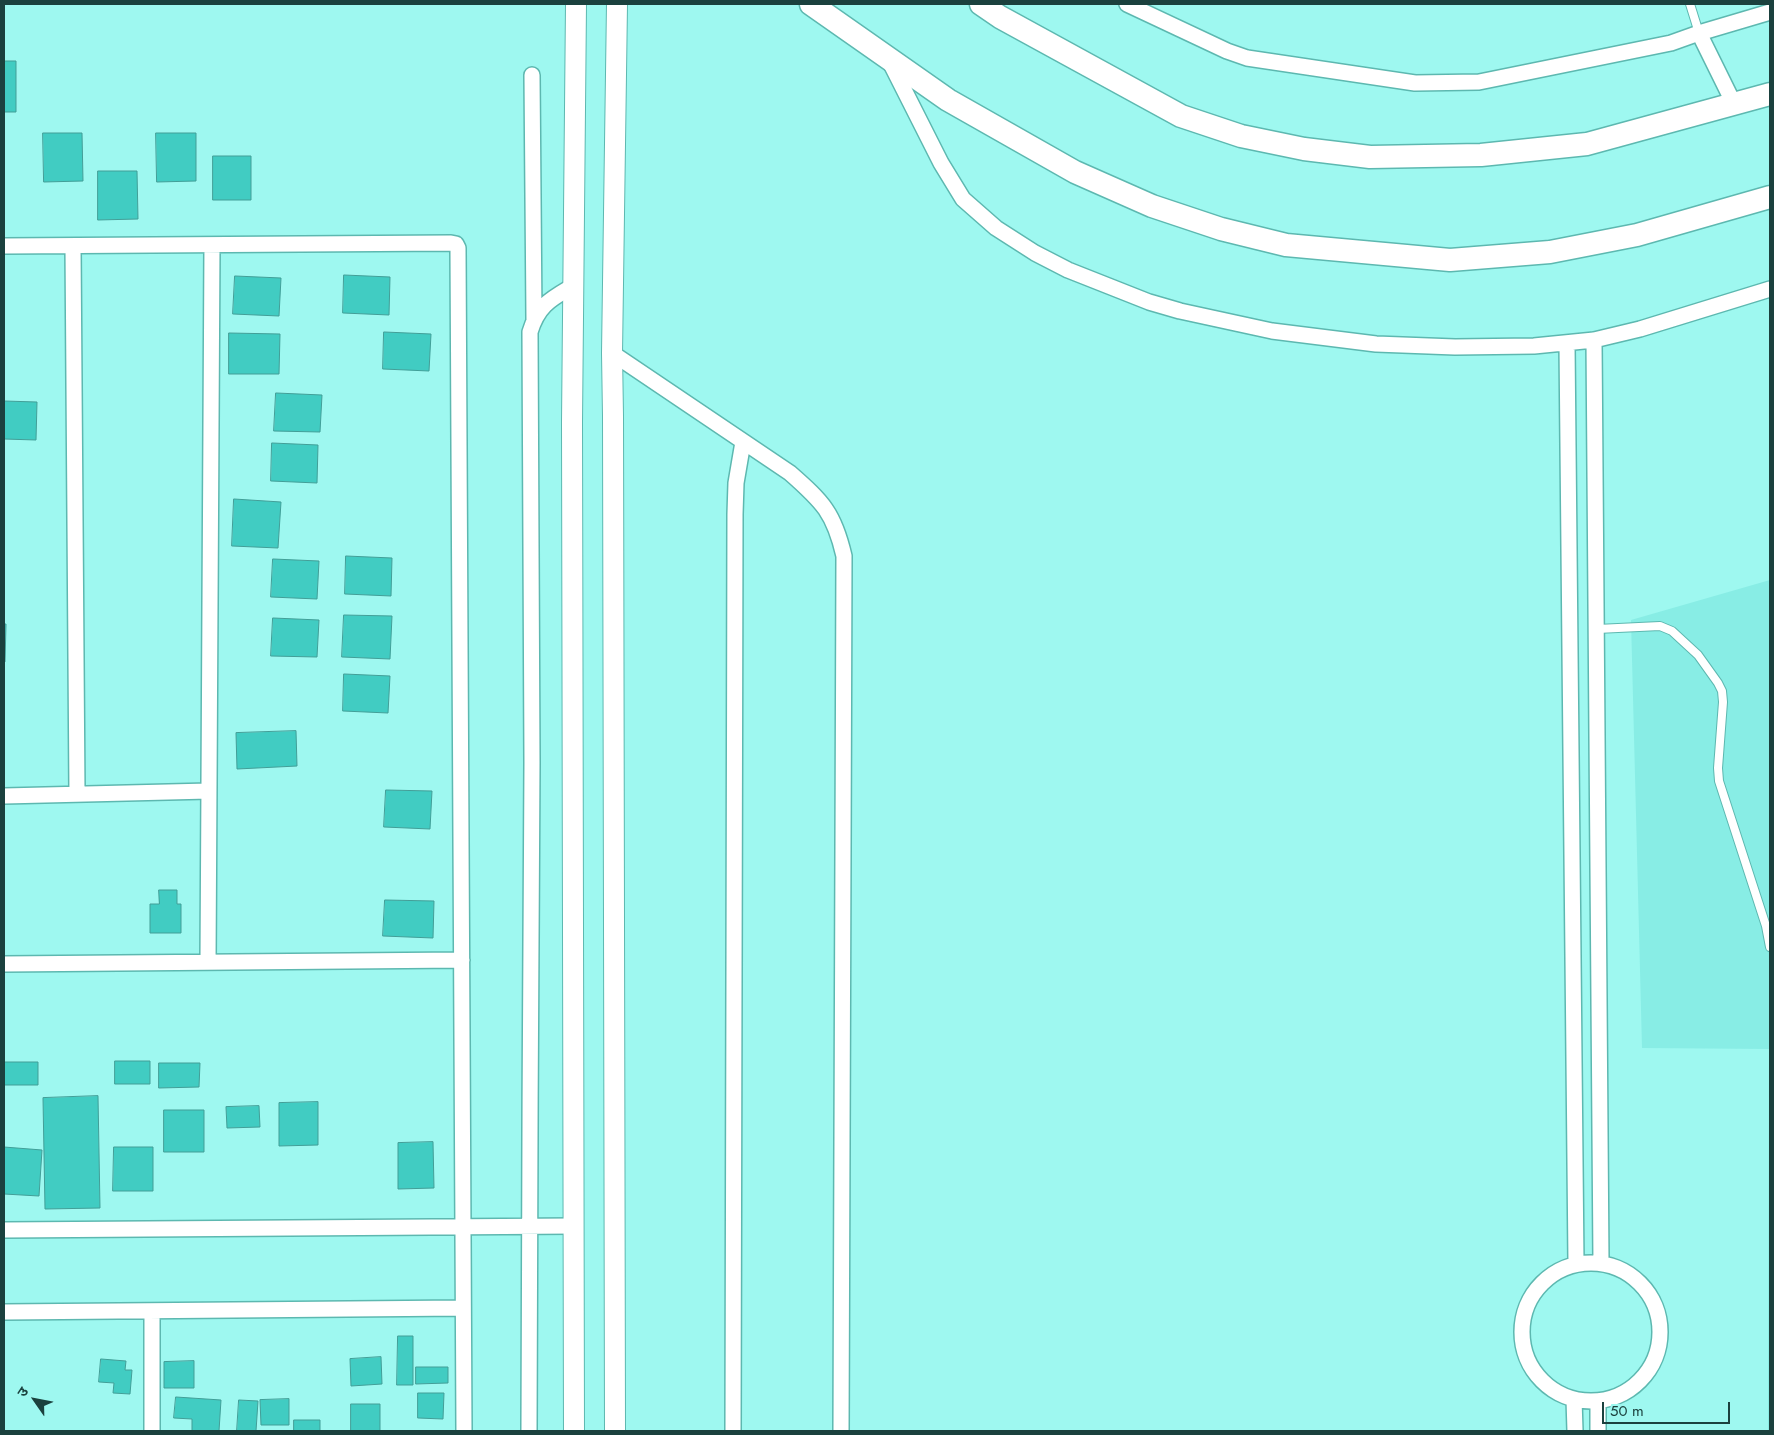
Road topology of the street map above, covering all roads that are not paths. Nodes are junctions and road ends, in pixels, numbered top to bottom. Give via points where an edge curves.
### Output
1 (576, 4) edge
2 (617, 4) edge
3 (811, 4) edge
4 (981, 4) edge
5 (1127, 4) edge
6 (1690, 4) edge
7 (1770, 12) edge
8 (1699, 33) junction
9 (888, 57) junction
10 (532, 75) dead end
11 (1770, 94) edge
12 (1734, 104) junction
13 (1770, 197) edge
14 (212, 244) junction
15 (4, 246) edge
16 (72, 246) junction
17 (573, 286) junction
18 (1770, 289) edge
19 (534, 319) junction
20 (1594, 340) junction
21 (1567, 344) junction
22 (612, 354) junction
23 (743, 442) junction
24 (1596, 629) junction
25 (209, 790) junction
26 (78, 794) junction
27 (4, 796) edge
28 (1770, 947) edge
29 (462, 960) junction
30 (208, 962) junction
31 (4, 964) edge
32 (574, 1226) junction
33 (463, 1227) junction
34 (528, 1227) junction
35 (4, 1230) edge
36 (1601, 1263) junction
37 (1576, 1264) junction
38 (463, 1308) junction
39 (152, 1311) junction
40 (4, 1312) edge
41 (1574, 1399) junction
42 (1598, 1401) junction
43 (152, 1431) edge
44 (464, 1431) edge
45 (529, 1431) edge
46 (574, 1431) edge
47 (615, 1431) edge
48 (733, 1431) edge
49 (841, 1431) edge
50 (1575, 1431) edge
51 (1598, 1431) edge

1 - 17 street
2 - 22 street
3 - 9 main road
4 - 12 main road via 1181,116 1241,136 1304,149 1370,156 1481,155 1578,145
5 - 8 street via 1247,58 1415,83 1479,82 1671,43
6 - 8 lane
7 - 8 street
8 - 12 street
9 - 13 main road via 948,100 1075,172 1152,206 1221,229 1286,245 1450,260 1550,252 1637,235
9 - 21 street via 941,163 963,199 996,228 1068,270 1180,312 1272,331 1376,344
10 - 19 street
11 - 12 main road
14 - 16 street
14 - 25 street
14 - 29 street via 451,243 458,248
15 - 16 street
16 - 26 street
17 - 19 street via 547,302
17 - 32 street
18 - 20 street
19 - 34 street via 530,332 532,781
20 - 21 street
20 - 24 street
21 - 37 street
22 - 23 street
22 - 47 street
23 - 48 street via 735,514
23 - 49 street via 814,494 830,515 844,556
24 - 28 lane via 1666,628 1698,655 1718,683 1723,702 1718,781
24 - 36 street
25 - 26 street
25 - 30 street
26 - 27 street
29 - 30 street
29 - 33 street
30 - 31 street
32 - 34 street
32 - 46 street
33 - 34 street
33 - 35 street
33 - 38 street
34 - 45 street
36 - 37 street
36 - 42 street via 1622,1270 1640,1283 1653,1301 1659,1322 1659,1344 1651,1365 1638,1382 1619,1395
37 - 41 street via 1554,1273 1537,1288 1525,1308 1521,1331 1525,1354 1536,1375 1553,1390
38 - 39 street
38 - 44 street
39 - 40 street
39 - 43 street
41 - 42 street
41 - 50 street
42 - 51 street

